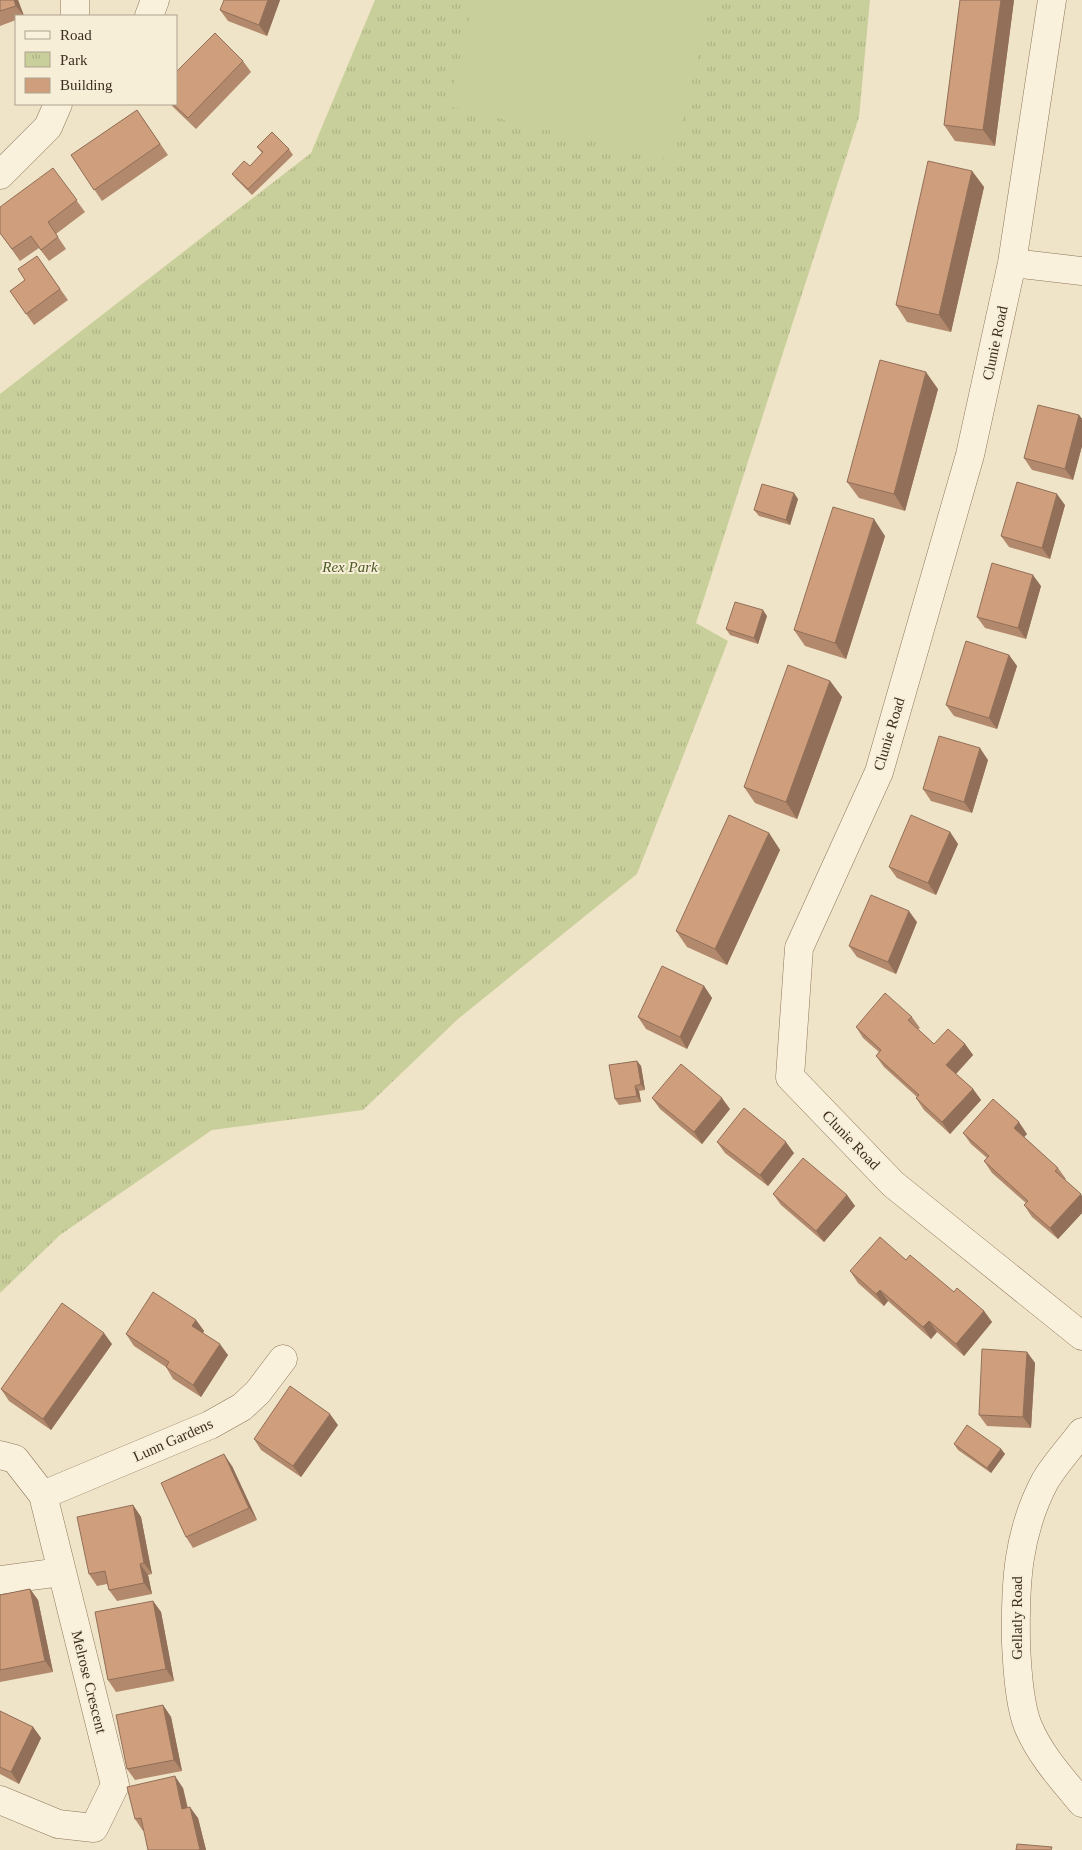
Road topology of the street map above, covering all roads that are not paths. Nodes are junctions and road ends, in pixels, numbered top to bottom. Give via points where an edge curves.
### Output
1 (75, 0) edge
2 (155, 0) edge
3 (1052, 0) edge
4 (75, 15) edge
5 (150, 15) edge
6 (58, 105) edge
7 (0, 175) edge
8 (1012, 263) junction
9 (1082, 271) edge
10 (1082, 1336) edge
11 (283, 1359) dead end
12 (1082, 1432) edge
13 (0, 1455) edge
14 (44, 1496) junction
15 (61, 1572) junction
16 (0, 1580) edge
17 (0, 1800) edge
18 (1082, 1803) edge

1 - 4 street
2 - 5 street
3 - 8 street, Clunie Road
6 - 7 street via 48,127
8 - 9 street
8 - 10 street, Clunie Road via 970,455 879,772 799,948 790,1077 893,1184
11 - 14 street, Lunn Gardens via 242,1407 210,1425
12 - 18 street, Gellatly Road via 1046,1480 1025,1528 1016,1573 1016,1621 1017,1672 1028,1725 1052,1768
13 - 14 street, Melrose Crescent via 14,1459
14 - 15 street, Melrose Crescent
15 - 16 street
15 - 17 street, Melrose Crescent via 115,1785 94,1828 58,1824

